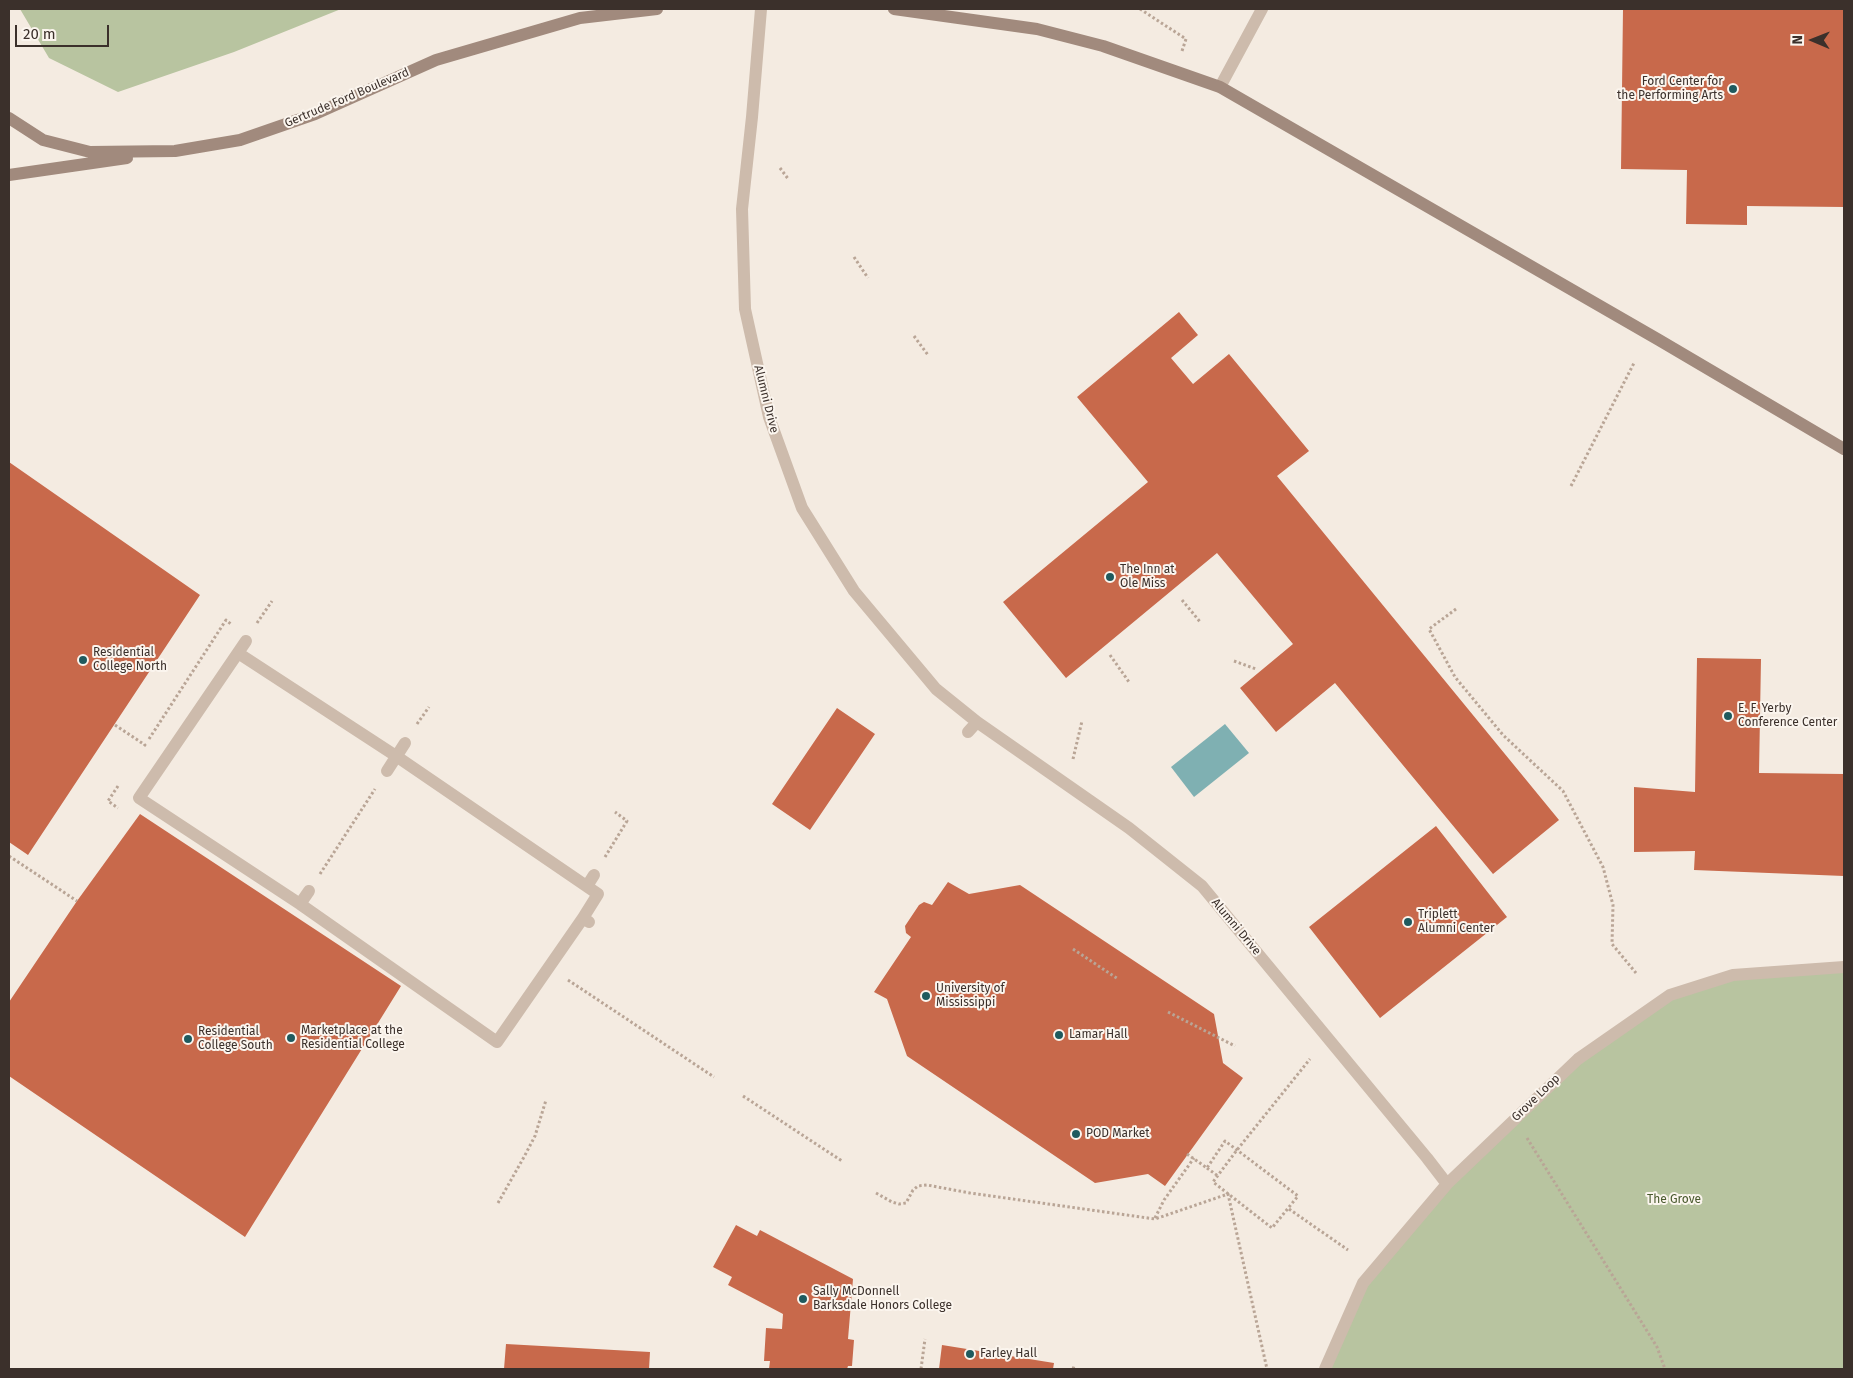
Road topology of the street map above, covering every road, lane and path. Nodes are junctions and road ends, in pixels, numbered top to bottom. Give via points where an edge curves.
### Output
1 (657, 9) edge
2 (761, 9) edge
3 (894, 9) edge
4 (1140, 9) edge
5 (1262, 9) edge
6 (1181, 56) dead end
7 (1220, 86) junction
8 (9, 118) edge
9 (174, 151) junction
10 (780, 168) dead end
11 (9, 175) edge
12 (789, 180) dead end
13 (854, 257) dead end
14 (868, 278) dead end
15 (914, 336) dead end
16 (928, 356) dead end
17 (1634, 364) dead end
18 (1844, 448) edge
19 (1572, 486) dead end
20 (1182, 600) dead end
21 (272, 601) dead end
22 (1456, 609) dead end
23 (267, 610) dead end
24 (1201, 622) dead end
25 (246, 640) dead end
26 (238, 652) junction
27 (1110, 655) dead end
28 (1234, 661) dead end
29 (1256, 670) dead end
30 (1129, 682) dead end
31 (429, 707) dead end
32 (424, 715) dead end
33 (1082, 721) dead end
34 (977, 722) junction
35 (968, 732) dead end
36 (405, 743) dead end
37 (396, 756) junction
38 (1073, 759) dead end
39 (387, 771) joint
40 (615, 812) dead end
41 (9, 856) edge
42 (605, 858) dead end
43 (594, 875) dead end
44 (587, 886) junction
45 (309, 891) joint
46 (77, 901) dead end
47 (300, 904) junction
48 (1074, 949) dead end
49 (548, 967) junction
50 (1844, 967) edge
51 (1636, 973) dead end
52 (1118, 979) dead end
53 (1168, 1012) dead end
54 (1235, 1046) dead end
55 (1310, 1059) dead end
56 (714, 1077) dead end
57 (742, 1096) dead end
58 (546, 1100) dead end
59 (1514, 1119) junction
60 (1237, 1150) junction
61 (1187, 1154) dead end
62 (1194, 1158) junction
63 (842, 1161) dead end
64 (1207, 1168) junction
65 (1218, 1176) junction
66 (1447, 1184) junction
67 (876, 1193) dead end
68 (1228, 1194) junction
69 (498, 1203) dead end
70 (1288, 1209) junction
71 (1155, 1219) junction
72 (1348, 1250) dead end
73 (926, 1339) dead end
74 (922, 1369) edge
75 (1267, 1369) edge
76 (1325, 1369) edge
77 (1665, 1369) edge

1 - 9 street, Gertrude Ford Boulevard via 580,18 436,60 315,114 240,140
2 - 34 street, Alumni Drive via 742,217 745,309 768,417 802,508 854,591 936,689
3 - 7 street via 1037,29 1103,46
4 - 6 path via 1186,39
5 - 7 street
7 - 18 street
8 - 9 street, Gertrude Ford Boulevard via 43,140 90,152
9 - 11 street
10 - 12 path
13 - 14 path
15 - 16 path
17 - 19 path
20 - 24 path
21 - 23 path
22 - 51 path via 1429,629 1455,677 1497,728 1563,791 1603,867 1613,906 1612,944
25 - 26 street
26 - 37 street
26 - 47 street via 139,798
27 - 30 path
28 - 29 path
31 - 32 path
33 - 38 path
34 - 35 street
34 - 66 street, Alumni Drive via 1129,828 1202,886
36 - 37 street
37 - 39 street
37 - 44 street
39 - 45 path
40 - 42 path via 627,821
41 - 46 path
43 - 44 street
44 - 49 street via 598,894 586,920
45 - 47 street
47 - 49 street via 497,1042 520,1015
48 - 52 path
49 - 56 path
50 - 59 street, Grove Loop via 1733,975 1670,995 1578,1059
53 - 54 path
55 - 60 path
57 - 63 path
58 - 69 path via 535,1136
59 - 66 street, Grove Loop
59 - 77 path via 1657,1347
60 - 64 path via 1225,1142
60 - 65 path
60 - 70 path via 1298,1196
61 - 62 path
62 - 64 path
62 - 71 path via 1164,1200
64 - 65 path
65 - 68 path via 1213,1182
66 - 76 street, Grove Loop via 1362,1284
67 - 71 path via 892,1202 906,1203 918,1186 927,1185
68 - 70 path via 1272,1228
68 - 71 path
68 - 75 path
70 - 72 path
73 - 74 path

